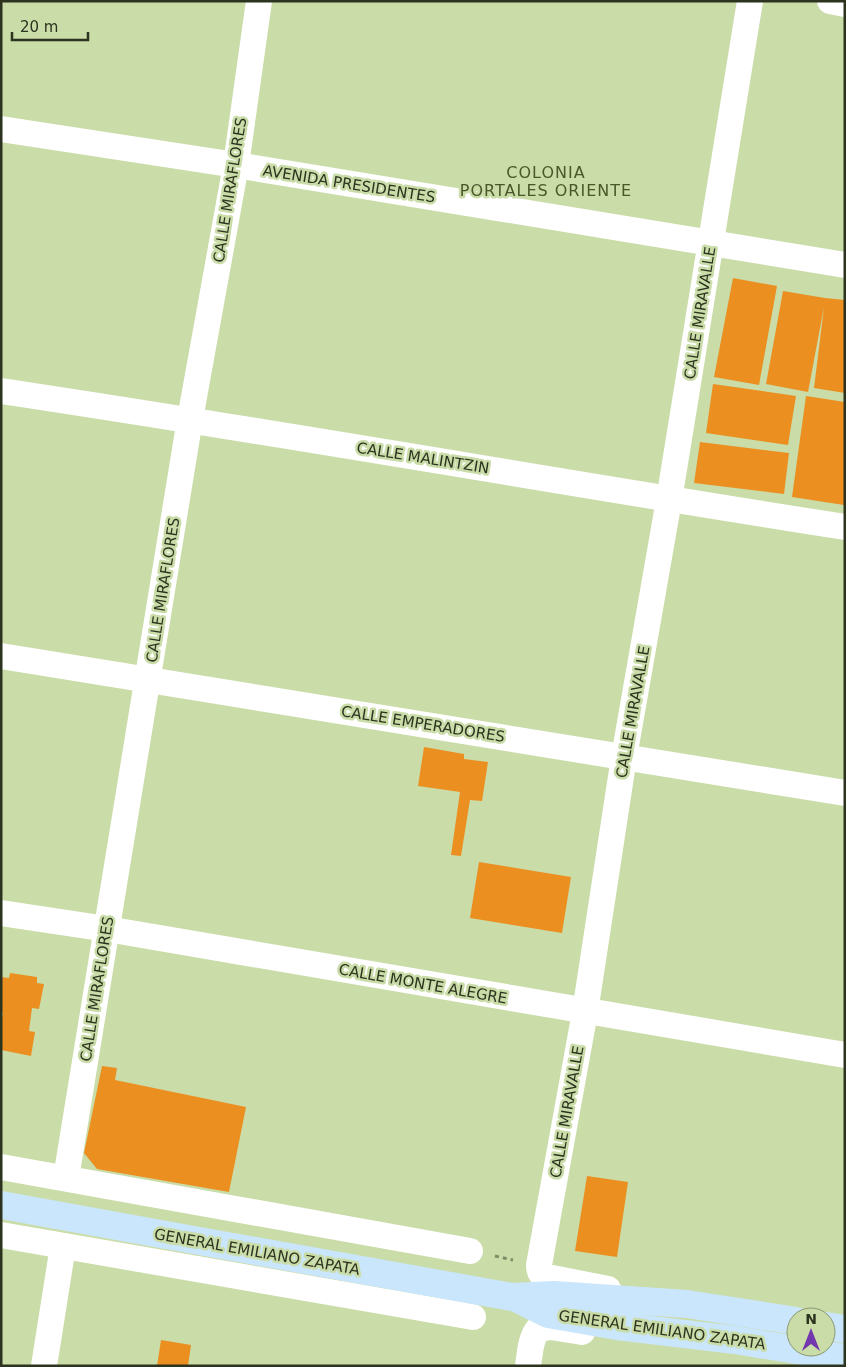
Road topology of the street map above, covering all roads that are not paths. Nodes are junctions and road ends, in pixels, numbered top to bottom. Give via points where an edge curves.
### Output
1 (259, 1) edge
2 (750, 1) edge
3 (830, 1) edge
4 (845, 4) edge
5 (1, 128) edge
6 (236, 165) junction
7 (711, 244) junction
8 (845, 265) edge
9 (1, 391) edge
10 (190, 419) junction
11 (669, 500) junction
12 (845, 527) edge
13 (1, 656) edge
14 (148, 679) junction
15 (624, 757) junction
16 (845, 793) edge
17 (1, 913) edge
18 (107, 929) junction
19 (585, 1012) junction
20 (845, 1055) edge
21 (1, 1167) edge
22 (66, 1178) junction
23 (1, 1205) edge
24 (1, 1236) edge
25 (63, 1246) junction
26 (470, 1251) road end
27 (512, 1297) junction
28 (687, 1304) junction
29 (473, 1317) dead end
30 (786, 1319) edge
31 (617, 1326) junction
32 (845, 1358) edge
33 (44, 1366) edge
34 (528, 1366) edge

1 - 6 street, CALLE MIRAFLORES
2 - 7 street, CALLE MIRAVALLE
3 - 4 street
5 - 6 street, AVENIDA PRESIDENTES
6 - 7 street, AVENIDA PRESIDENTES
6 - 10 street, CALLE MIRAFLORES
7 - 8 street, AVENIDA PRESIDENTES
7 - 11 street, CALLE MIRAVALLE
9 - 10 street, CALLE MALINTZIN
10 - 11 street, CALLE MALINTZIN
10 - 14 street, CALLE MIRAFLORES
11 - 12 street, CALLE MALINTZIN
11 - 15 street, CALLE MIRAVALLE
13 - 14 street, CALLE EMPERADORES
14 - 15 street, CALLE EMPERADORES
14 - 18 street, CALLE MIRAFLORES
15 - 16 street, CALLE EMPERADORES
15 - 19 street, CALLE MIRAVALLE
17 - 18 street, CALLE MONTE ALEGRE
18 - 19 street, CALLE MONTE ALEGRE
18 - 22 street, CALLE MIRAFLORES
19 - 20 street, CALLE MONTE ALEGRE
19 - 28 street, CALLE MIRAVALLE via 538,1269 547,1277
21 - 22 street
22 - 26 street
23 - 27 main road, GENERAL EMILIANO ZAPATA
24 - 25 street
25 - 29 street
25 - 33 street
27 - 28 main road, GENERAL EMILIANO ZAPATA via 554,1295
27 - 31 main road, GENERAL EMILIANO ZAPATA via 548,1314
28 - 30 main road, GENERAL EMILIANO ZAPATA
31 - 32 main road, GENERAL EMILIANO ZAPATA via 735,1340
31 - 34 street via 579,1332 551,1327 538,1329 534,1334

